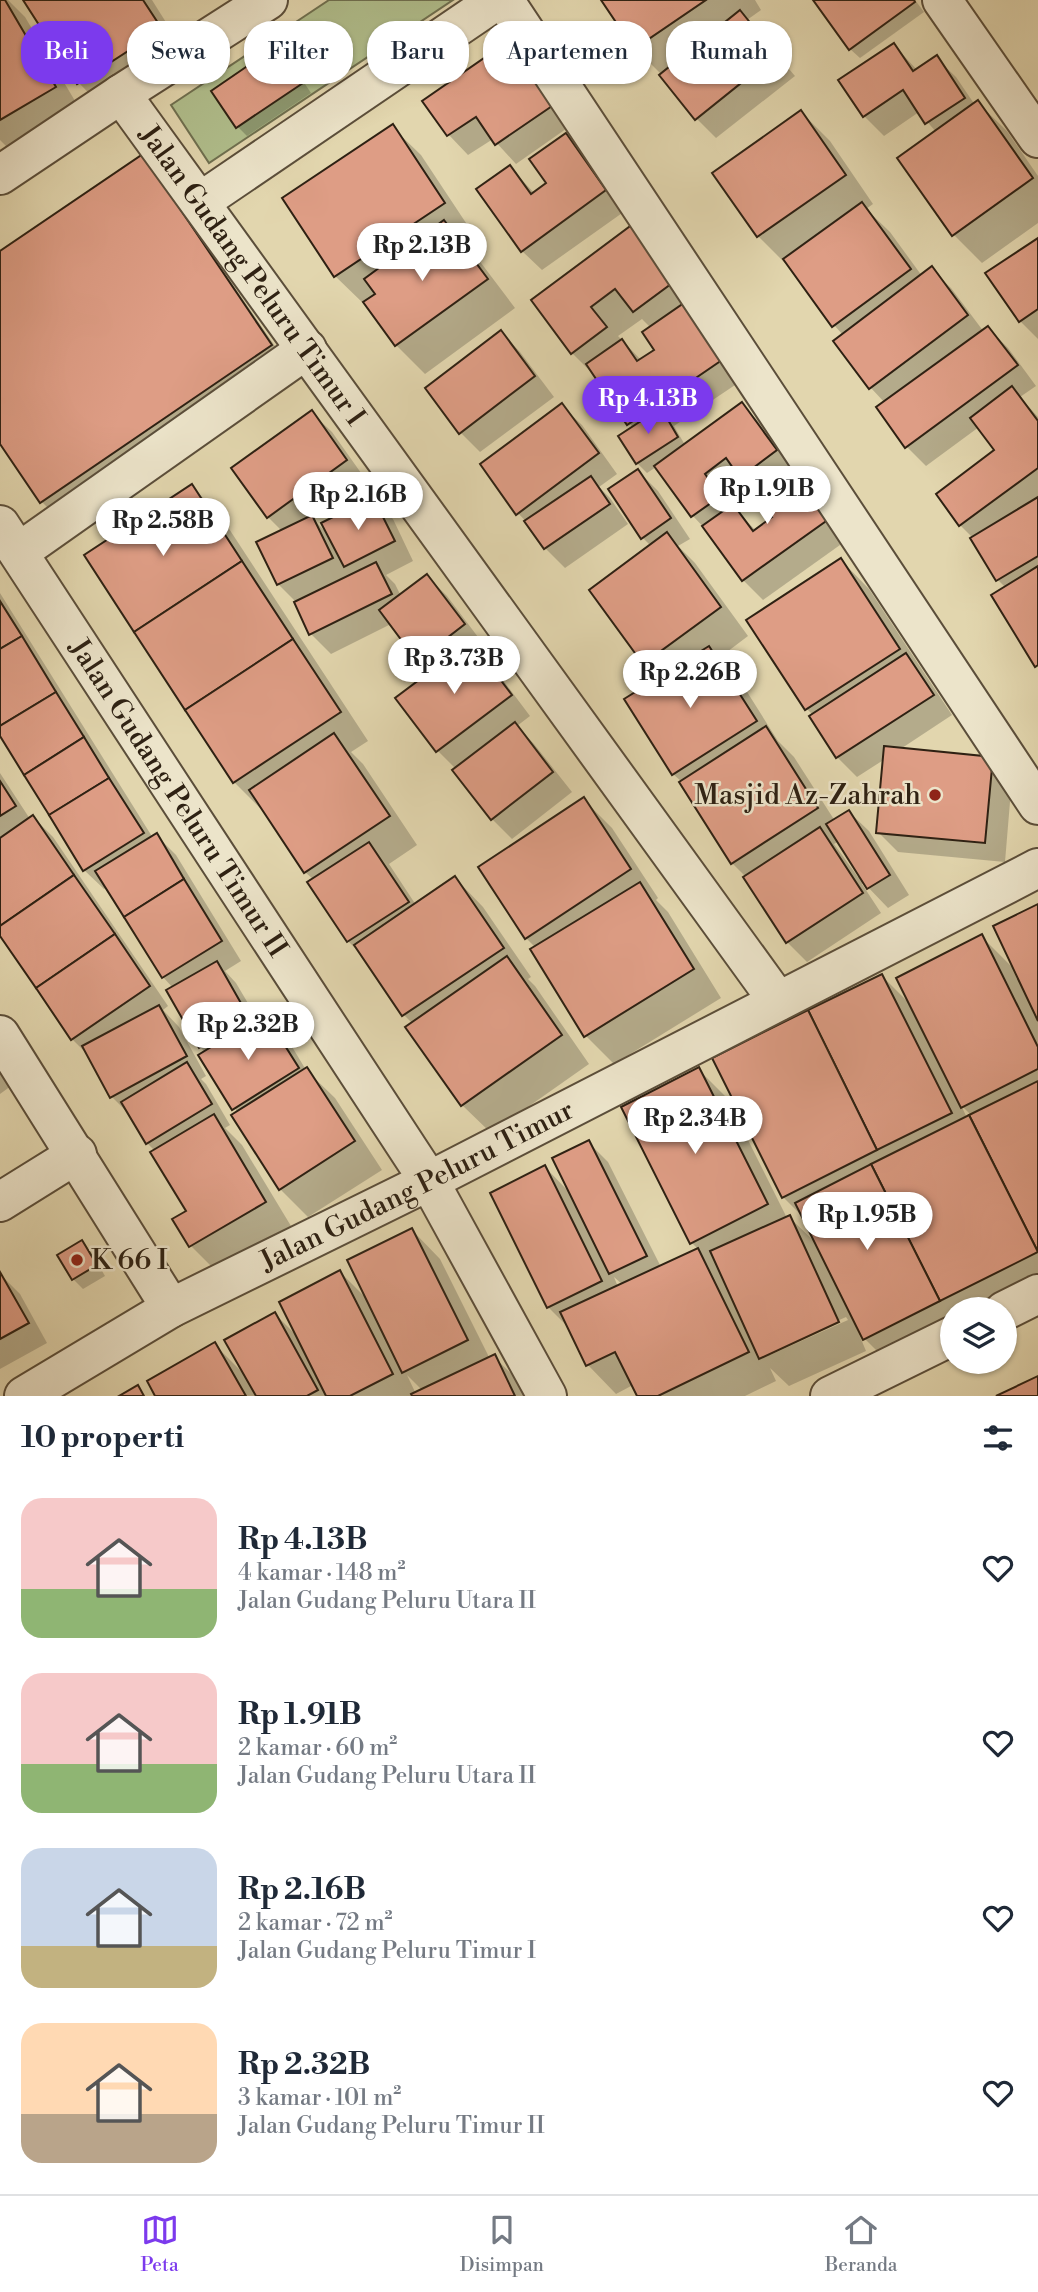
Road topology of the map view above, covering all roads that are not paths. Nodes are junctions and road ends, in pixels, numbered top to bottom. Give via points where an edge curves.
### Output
1 (268, 0) edge
2 (497, 0) edge
3 (504, 0) edge
4 (942, 0) edge
5 (121, 94) junction
6 (1038, 138) edge
7 (0, 175) edge
8 (200, 202) junction
9 (307, 349) junction
10 (9, 539) edge
11 (1038, 805) edge
12 (1038, 868) edge
13 (778, 1001) junction
14 (0, 1035) edge
15 (77, 1154) junction
16 (429, 1181) junction
17 (0, 1202) edge
18 (1038, 1294) edge
19 (1017, 1304) edge
20 (171, 1308) junction
21 (940, 1342) edge
22 (24, 1396) edge
23 (547, 1396) edge
24 (830, 1396) edge

1 - 5 street
2 - 8 street
3 - 11 street
4 - 6 street
5 - 7 street
5 - 8 street, Jalan Gudang Peluru Timur I
8 - 9 street, Jalan Gudang Peluru Timur I
9 - 10 street
9 - 13 street, Jalan Gudang Peluru Timur I
10 - 16 street, Jalan Gudang Peluru Timur II
12 - 13 street, Jalan Gudang Peluru Timur
13 - 16 street, Jalan Gudang Peluru Timur
14 - 15 street
15 - 17 street
15 - 20 street
16 - 20 street, Jalan Gudang Peluru Timur
16 - 23 street, Jalan Gudang Peluru Timur II
18 - 19 street
20 - 22 street, Jalan Gudang Peluru Timur
21 - 24 street

